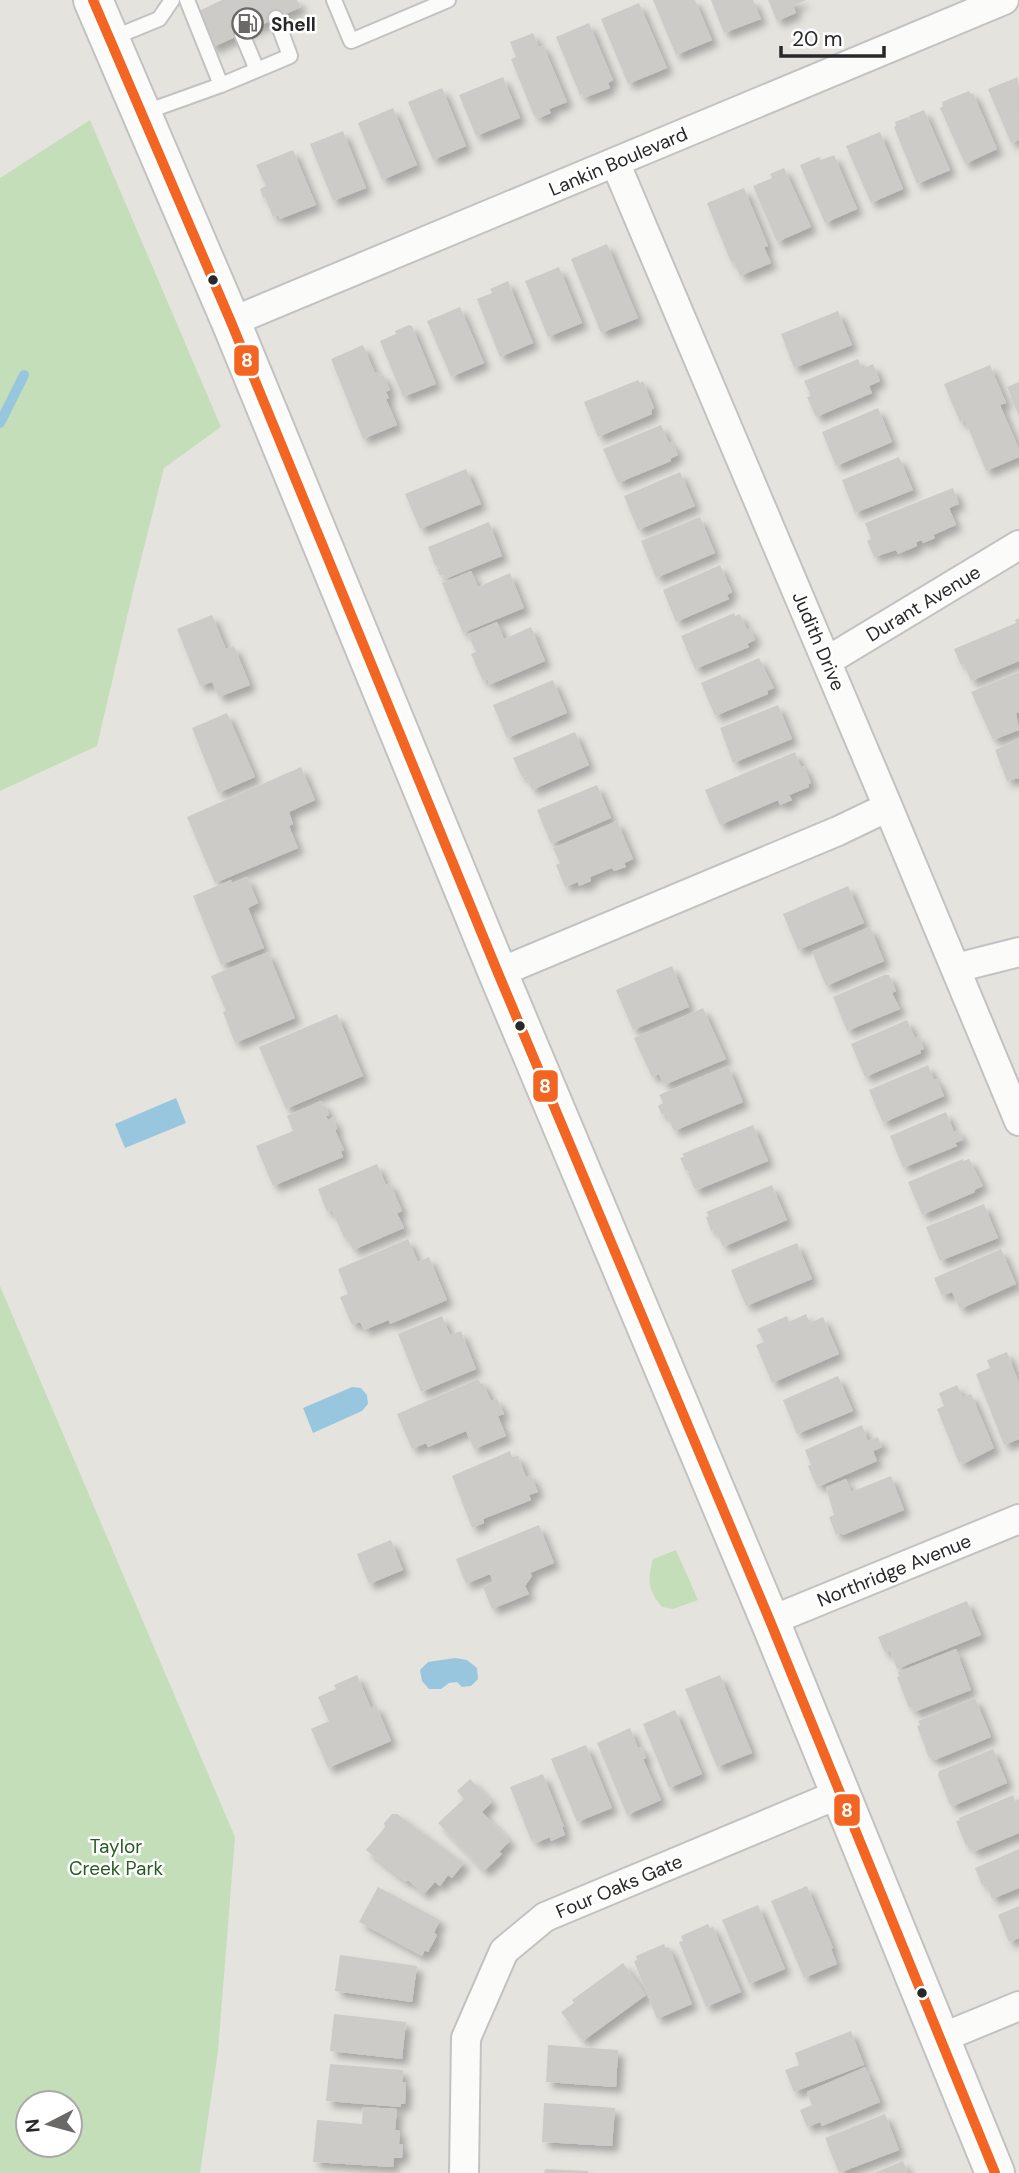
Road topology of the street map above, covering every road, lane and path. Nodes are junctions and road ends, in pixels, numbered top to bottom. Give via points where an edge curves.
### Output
1 (93, 0) edge
2 (172, 0) edge
3 (187, 0) edge
4 (334, 0) edge
5 (448, 0) edge
6 (1004, 0) edge
7 (276, 18) dead end
8 (242, 34) dead end
9 (110, 40) junction
10 (257, 70) junction
11 (221, 85) junction
12 (142, 114) junction
13 (615, 162) junction
14 (231, 322) junction
15 (1019, 545) edge
16 (827, 660) junction
17 (888, 807) junction
18 (1019, 952) edge
19 (956, 968) junction
20 (498, 973) junction
21 (1019, 1122) edge
22 (1019, 1519) edge
23 (770, 1621) junction
24 (839, 1794) junction
25 (1019, 2006) edge
26 (939, 2039) junction
27 (464, 2173) edge
28 (995, 2173) edge

1 - 9 main road
2 - 9 lane via 159,19
3 - 11 lane
4 - 5 lane via 351,41
6 - 13 street, Lankin Boulevard
7 - 10 lane via 290,56
8 - 10 lane
9 - 12 main road
10 - 11 lane
11 - 12 lane
12 - 14 main road
13 - 14 street, Lankin Boulevard
13 - 16 street, Judith Drive
14 - 20 main road
15 - 16 street, Durant Avenue
16 - 17 street, Judith Drive
17 - 19 street, Judith Drive
17 - 20 street
18 - 19 street
19 - 21 street, Judith Drive
20 - 23 main road
22 - 23 street, Northridge Avenue
23 - 24 main road
24 - 26 main road
24 - 27 street, Four Oaks Gate via 545,1917 504,1951 466,2038
25 - 26 street
26 - 28 main road

